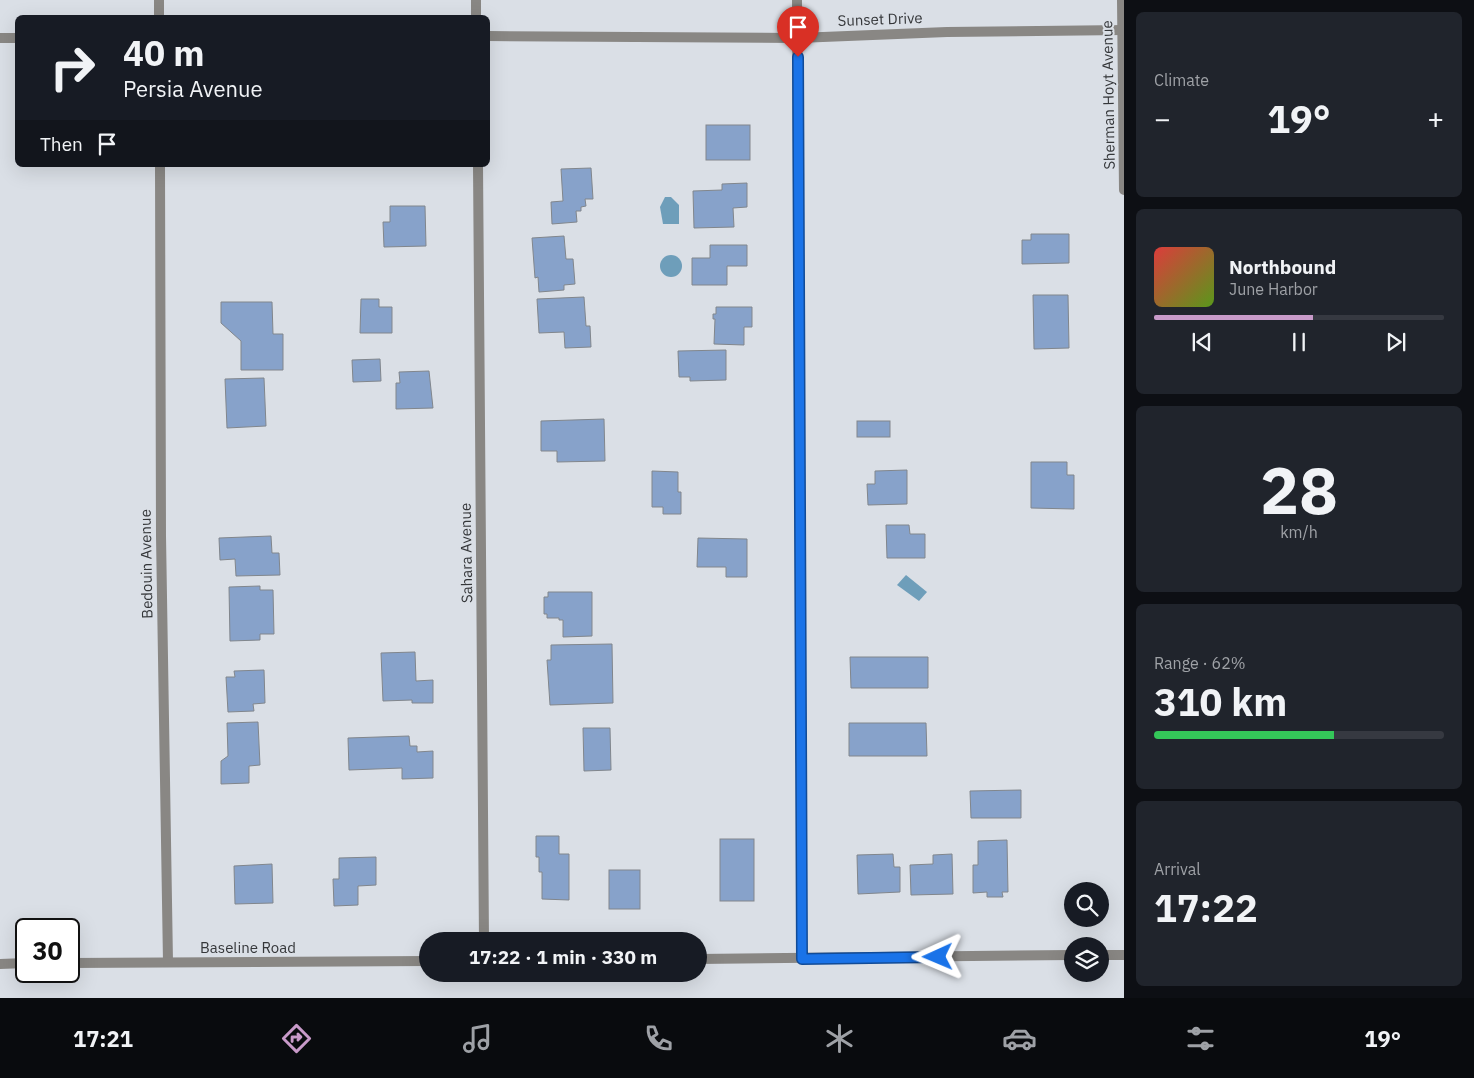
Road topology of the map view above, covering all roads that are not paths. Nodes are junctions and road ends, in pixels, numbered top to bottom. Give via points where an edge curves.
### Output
1 (159, 0) edge
2 (476, 0) edge
3 (797, 0) edge
4 (1122, 0) edge
5 (159, 15) edge
6 (476, 15) edge
7 (1123, 30) edge
8 (490, 36) edge
9 (0, 38) edge
10 (15, 38) edge
11 (798, 38) junction
12 (160, 167) edge
13 (478, 167) edge
14 (1124, 190) edge
15 (484, 932) edge
16 (1064, 955) edge
17 (1109, 955) edge
18 (1124, 955) edge
19 (802, 959) junction
20 (707, 960) edge
21 (419, 961) edge
22 (168, 962) junction
23 (15, 963) edge
24 (80, 963) edge
25 (0, 964) edge

1 - 5 street
2 - 6 street
3 - 11 street
4 - 7 street, Sherman Hoyt Avenue
7 - 11 street, Sunset Drive
7 - 14 street, Sherman Hoyt Avenue
8 - 11 street, Sunset Drive
9 - 10 street
11 - 19 street
12 - 22 street, Bedouin Avenue via 161,536
13 - 15 street, Sahara Avenue
16 - 19 street
17 - 18 street
19 - 20 street
21 - 22 street, Baseline Road
22 - 24 street, Baseline Road
23 - 25 street

